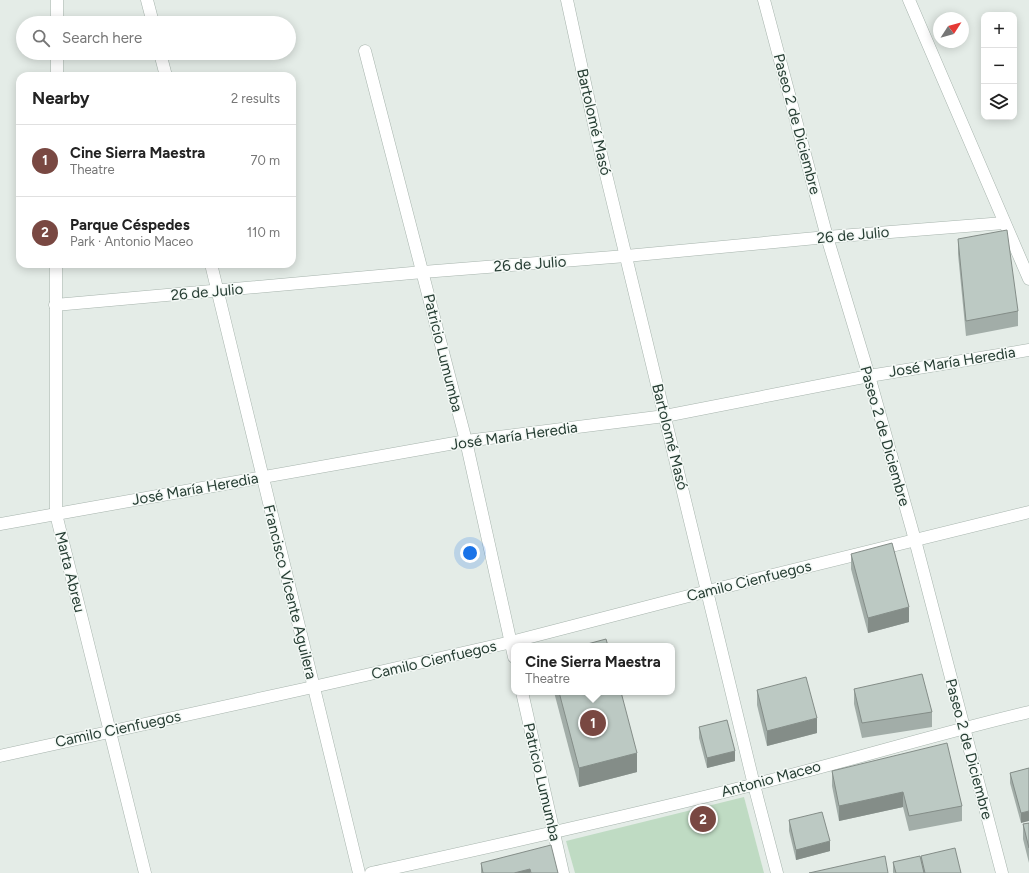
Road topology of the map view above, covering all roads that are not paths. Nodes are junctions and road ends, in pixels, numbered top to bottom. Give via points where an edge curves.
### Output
1 (57, 0) edge
2 (147, 0) edge
3 (567, 0) edge
4 (764, 0) edge
5 (909, 0) edge
6 (57, 16) edge
7 (151, 16) edge
8 (365, 51) dead end
9 (57, 60) edge
10 (162, 60) edge
11 (57, 72) edge
12 (165, 72) edge
13 (1004, 223) junction
14 (827, 237) junction
15 (626, 256) junction
16 (56, 268) edge
17 (212, 268) edge
18 (423, 272) junction
19 (1029, 279) edge
20 (218, 291) junction
21 (55, 305) junction
22 (1029, 350) edge
23 (869, 376) junction
24 (665, 416) junction
25 (466, 441) junction
26 (263, 477) junction
27 (1029, 512) edge
28 (56, 514) junction
29 (0, 524) edge
30 (915, 540) junction
31 (708, 591) junction
32 (511, 642) junction
33 (314, 687) junction
34 (523, 695) edge
35 (1029, 712) edge
36 (964, 727) junction
37 (110, 731) junction
38 (0, 756) edge
39 (754, 785) junction
40 (554, 833) junction
41 (145, 873) edge
42 (359, 873) edge
43 (371, 873) edge
44 (563, 873) edge
45 (776, 873) edge
46 (1002, 873) edge

1 - 6 street
2 - 7 street
3 - 15 street, Bartolomé Masó
4 - 14 street, Paseo 2 de Diciembre
5 - 13 street
8 - 18 street, Patricio Lumumba
9 - 11 street
10 - 12 street
13 - 14 street, 26 de Julio
13 - 19 street
14 - 15 street, 26 de Julio
14 - 23 street, Paseo 2 de Diciembre
15 - 18 street, 26 de Julio
15 - 24 street, Bartolomé Masó
16 - 21 street, Marta Abreu
17 - 20 street, Francisco Vicente Aguilera
18 - 20 street, 26 de Julio
18 - 25 street, Patricio Lumumba
20 - 21 street, 26 de Julio
20 - 26 street, Francisco Vicente Aguilera
21 - 28 street, Marta Abreu
22 - 23 street, José María Heredia
23 - 24 street, José María Heredia
23 - 30 street, Paseo 2 de Diciembre
24 - 25 street, José María Heredia
24 - 31 street, Bartolomé Masó
25 - 26 street, José María Heredia
25 - 32 street, Patricio Lumumba
26 - 28 street, José María Heredia
26 - 33 street, Francisco Vicente Aguilera
27 - 30 street, Camilo Cienfuegos
28 - 29 street, José María Heredia
28 - 37 street, Marta Abreu
30 - 31 street, Camilo Cienfuegos
30 - 36 street, Paseo 2 de Diciembre
31 - 32 street, Camilo Cienfuegos
31 - 39 street, Bartolomé Masó
32 - 33 street, Camilo Cienfuegos
33 - 37 street, Camilo Cienfuegos
33 - 42 street, Francisco Vicente Aguilera
34 - 40 street, Patricio Lumumba
35 - 36 street, Antonio Maceo
36 - 39 street, Antonio Maceo
36 - 46 street, Paseo 2 de Diciembre
37 - 38 street, Camilo Cienfuegos
37 - 41 street, Marta Abreu
39 - 40 street, Antonio Maceo
39 - 45 street, Bartolomé Masó
40 - 43 street, Antonio Maceo
40 - 44 street, Patricio Lumumba

